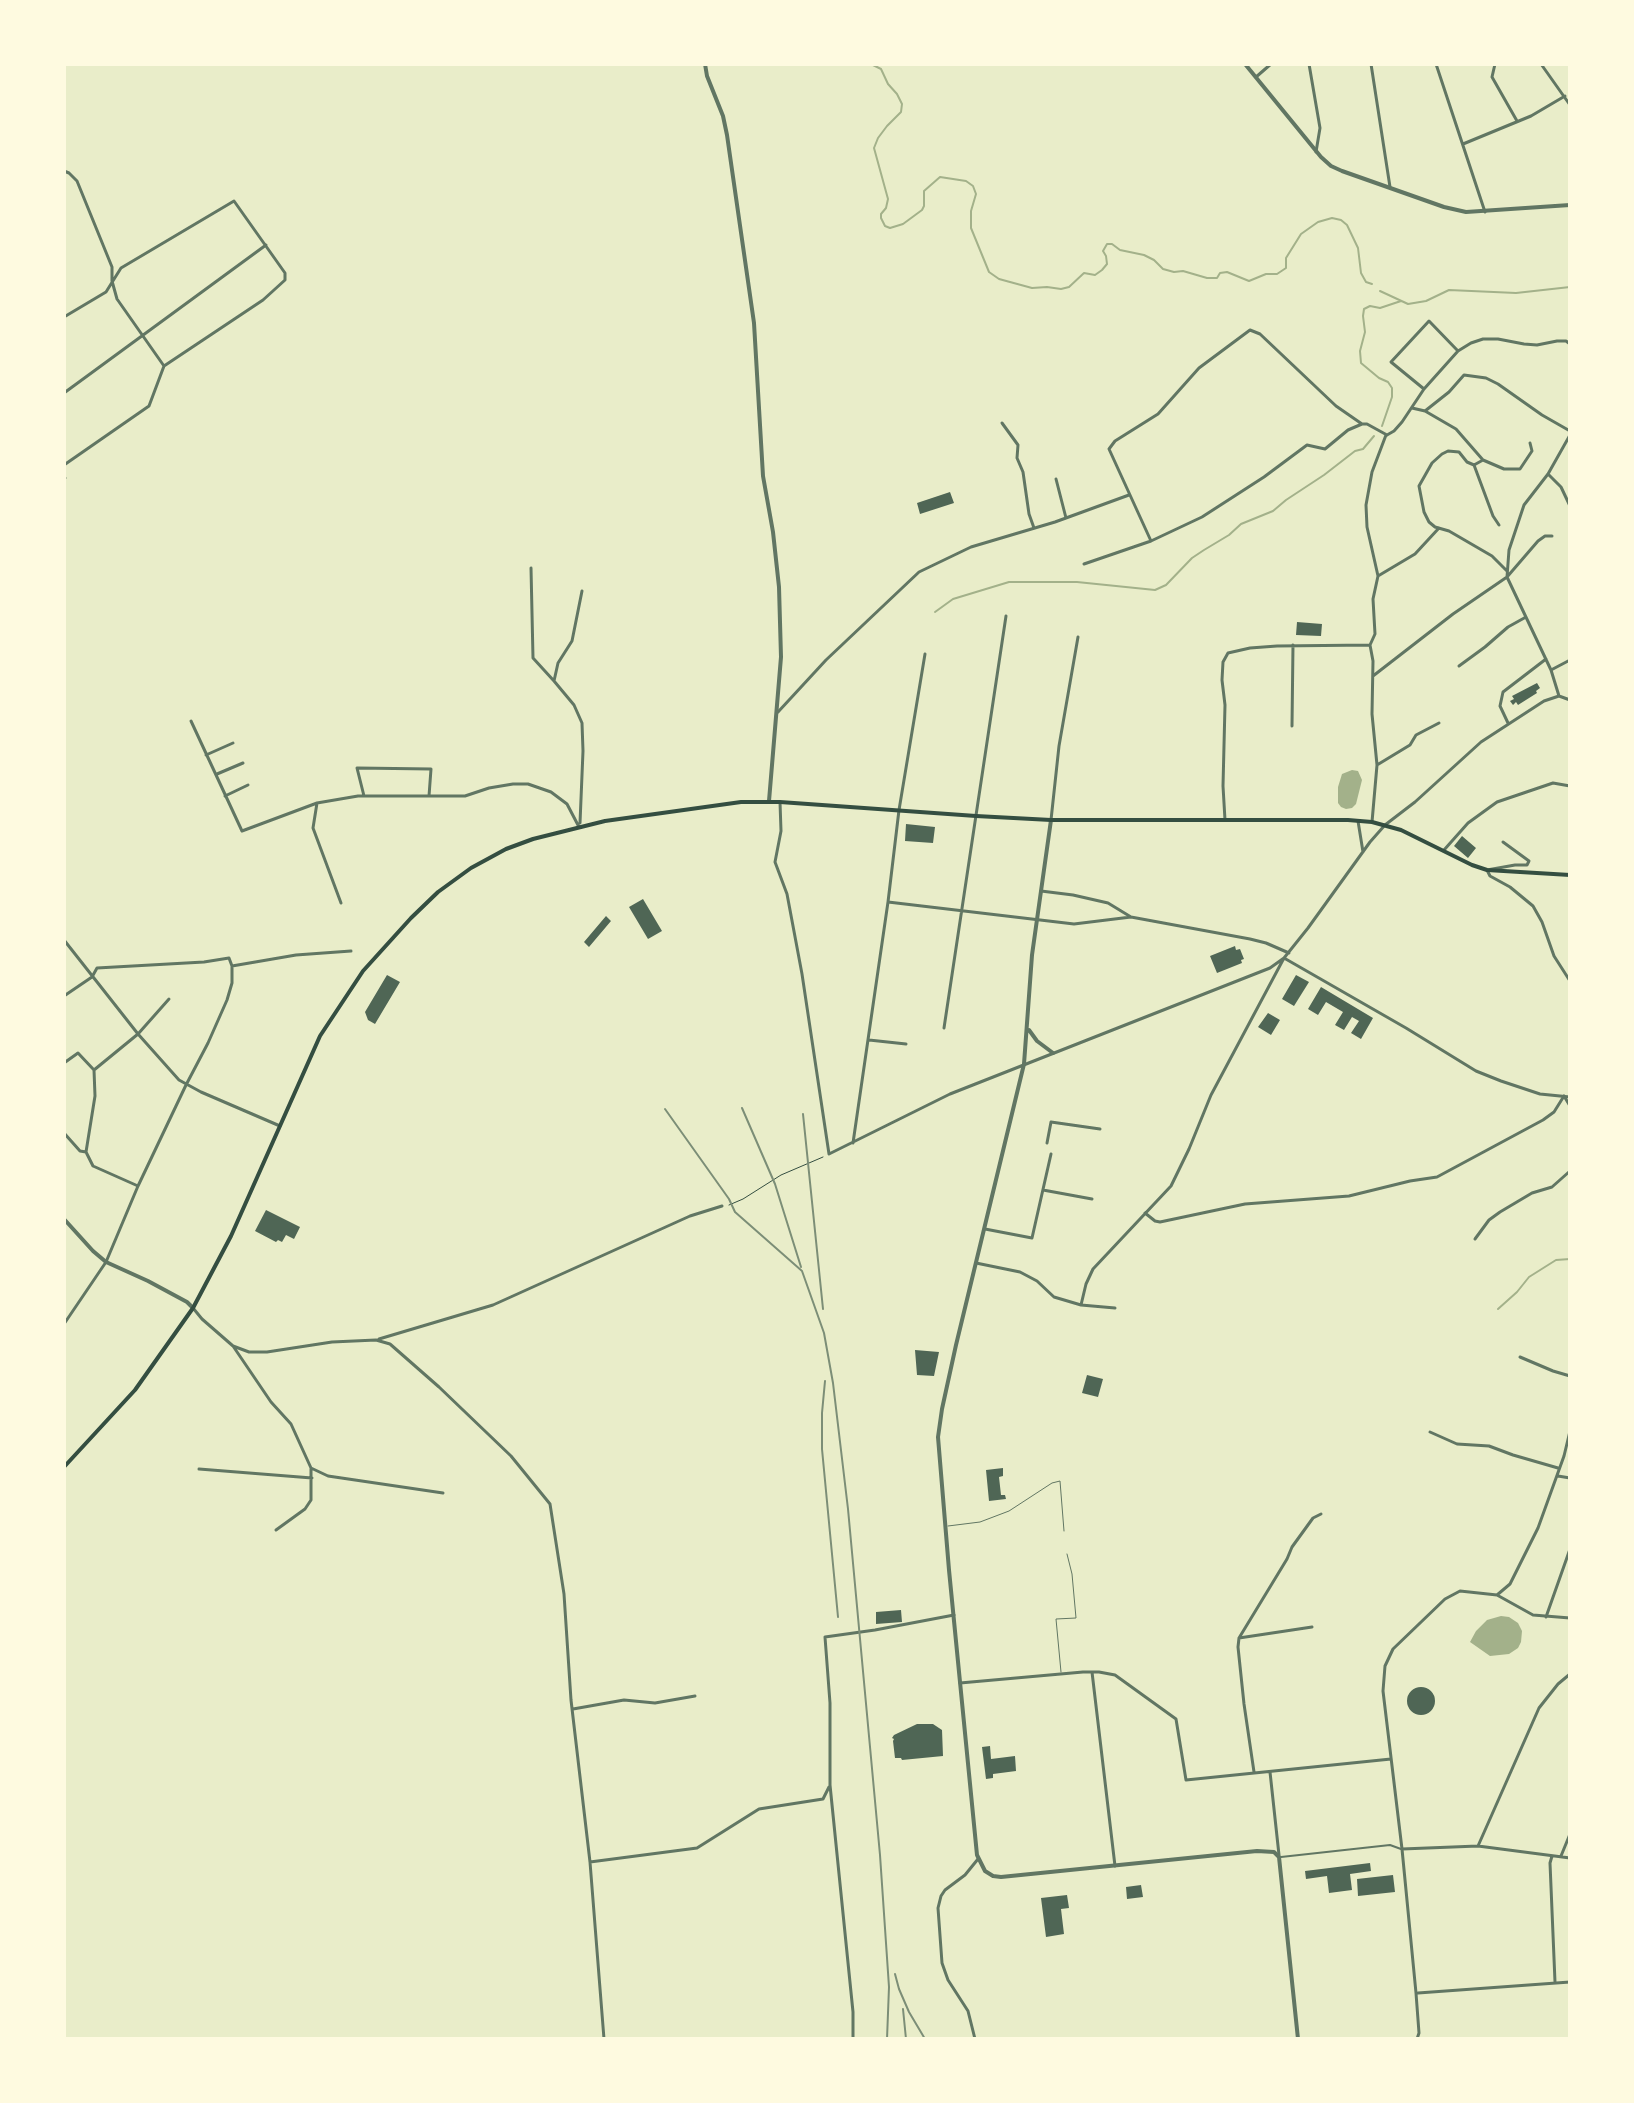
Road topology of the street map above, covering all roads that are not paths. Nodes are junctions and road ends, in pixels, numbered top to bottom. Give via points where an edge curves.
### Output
1 (705, 64) edge
2 (1245, 64) edge
3 (1271, 64) edge
4 (1309, 64) edge
5 (1371, 64) edge
6 (1436, 64) edge
7 (1495, 64) edge
8 (1541, 64) edge
9 (1256, 77) junction
10 (1565, 96) junction
11 (1570, 105) edge
12 (1517, 122) junction
13 (1463, 144) junction
14 (1316, 152) junction
15 (64, 171) edge
16 (1390, 187) junction
17 (1570, 205) edge
18 (1485, 212) junction
19 (266, 245) junction
20 (112, 281) junction
21 (64, 317) edge
22 (144, 336) junction
23 (1570, 344) edge
24 (1458, 351) junction
25 (164, 366) junction
26 (1424, 389) junction
27 (64, 393) edge
28 (1412, 408) junction
29 (1425, 411) junction
30 (1002, 423) dead end
31 (1362, 424) junction
32 (1570, 433) edge
33 (1387, 435) junction
34 (1530, 443) dead end
35 (1483, 460) junction
36 (64, 465) edge
37 (1474, 465) junction
38 (1548, 474) junction
39 (1056, 479) dead end
40 (1129, 495) junction
41 (1570, 506) edge
42 (1066, 518) junction
43 (1499, 525) dead end
44 (1034, 528) junction
45 (1439, 528) junction
46 (1552, 536) dead end
47 (1151, 541) junction
48 (1084, 564) dead end
49 (531, 568) dead end
50 (1507, 571) junction
51 (1378, 576) junction
52 (1507, 577) junction
53 (582, 591) dead end
54 (1006, 616) dead end
55 (1526, 617) junction
56 (1078, 637) dead end
57 (1293, 645) junction
58 (1370, 645) junction
59 (925, 654) dead end
60 (1546, 659) junction
61 (1570, 660) edge
62 (1459, 666) dead end
63 (1551, 670) junction
64 (1373, 676) junction
65 (554, 681) junction
66 (1559, 696) junction
67 (1570, 700) edge
68 (775, 715) junction
69 (191, 721) dead end
70 (1439, 723) dead end
71 (1508, 723) junction
72 (1292, 726) dead end
73 (233, 743) dead end
74 (206, 755) junction
75 (243, 763) dead end
76 (1377, 765) junction
77 (216, 775) junction
78 (248, 785) dead end
79 (1570, 786) edge
80 (225, 796) junction
81 (364, 796) junction
82 (429, 796) junction
83 (769, 801) junction
84 (780, 802) junction
85 (317, 803) junction
86 (899, 810) junction
87 (976, 816) junction
88 (1051, 820) junction
89 (1225, 820) junction
90 (1358, 821) junction
91 (1372, 822) junction
92 (1385, 825) junction
93 (579, 827) junction
94 (1503, 842) dead end
95 (1443, 851) junction
96 (1363, 852) junction
97 (1487, 870) junction
98 (1570, 875) edge
99 (1041, 891) junction
100 (888, 902) junction
101 (341, 903) dead end
102 (961, 909) junction
103 (1131, 917) junction
104 (1037, 920) junction
105 (64, 940) edge
106 (351, 951) dead end
107 (1289, 953) junction
108 (1284, 958) junction
109 (232, 966) junction
110 (92, 977) junction
111 (1570, 981) edge
112 (64, 996) edge
113 (169, 999) dead end
114 (944, 1028) dead end
115 (1028, 1028) junction
116 (138, 1034) junction
117 (869, 1040) junction
118 (906, 1044) dead end
119 (1053, 1053) junction
120 (64, 1063) edge
121 (1024, 1064) junction
122 (94, 1070) junction
123 (186, 1085) junction
124 (1567, 1096) edge
125 (1570, 1106) edge
126 (280, 1126) junction
127 (1100, 1129) dead end
128 (65, 1135) edge
129 (853, 1143) junction
130 (1047, 1143) dead end
131 (86, 1152) junction
132 (1051, 1154) dead end
133 (1570, 1171) edge
134 (138, 1186) junction
135 (1043, 1190) junction
136 (1092, 1199) dead end
137 (722, 1206) road end
138 (1145, 1213) junction
139 (64, 1219) edge
140 (985, 1229) junction
141 (1475, 1239) dead end
142 (106, 1262) junction
143 (976, 1263) junction
144 (1081, 1305) junction
145 (193, 1308) junction
146 (1115, 1308) dead end
147 (64, 1324) edge
148 (376, 1340) junction
149 (233, 1346) junction
150 (1520, 1357) dead end
151 (1570, 1376) edge
152 (1570, 1431) edge
153 (1430, 1432) dead end
154 (64, 1467) edge
155 (311, 1468) junction
156 (1558, 1468) junction
157 (199, 1469) dead end
158 (1556, 1475) junction
159 (312, 1478) junction
160 (1570, 1478) edge
161 (443, 1493) dead end
162 (1321, 1514) dead end
163 (946, 1526) junction
164 (276, 1530) dead end
165 (1064, 1531) dead end
166 (1570, 1549) edge
167 (1067, 1554) dead end
168 (1497, 1595) junction
169 (954, 1615) junction
170 (1546, 1617) junction
171 (1570, 1618) edge
172 (1312, 1627) dead end
173 (1239, 1638) junction
174 (1092, 1672) junction
175 (1061, 1673) junction
176 (1569, 1675) edge
177 (960, 1683) junction
178 (695, 1696) dead end
179 (572, 1709) junction
180 (1391, 1759) junction
181 (1254, 1772) junction
182 (1270, 1772) junction
183 (830, 1785) junction
184 (1570, 1834) edge
185 (1478, 1846) junction
186 (1402, 1849) junction
187 (1552, 1856) junction
188 (1561, 1856) junction
189 (1279, 1857) junction
190 (1570, 1858) edge
191 (978, 1859) junction
192 (590, 1862) junction
193 (1115, 1866) junction
194 (1570, 1982) edge
195 (1552, 1983) junction
196 (1416, 1993) junction
197 (604, 2039) edge
198 (853, 2039) edge
199 (975, 2039) edge
200 (1298, 2039) edge
201 (1417, 2039) edge

1 - 68 street via 727,135 754,323 763,476 780,599
2 - 9 street
3 - 9 street
4 - 14 street via 1320,128
5 - 16 street
6 - 13 street
7 - 12 street via 1492,77
8 - 10 street
9 - 14 street
10 - 11 street
10 - 12 street
12 - 13 street
13 - 18 street
14 - 16 street via 1331,166
15 - 20 street via 77,181 112,267
16 - 18 street via 1444,207
17 - 18 street
19 - 20 street via 234,201 121,268
19 - 22 street
19 - 25 street via 285,280
20 - 21 street via 106,292
20 - 22 street via 117,299
22 - 25 street
22 - 27 street
23 - 24 street via 1483,339
24 - 26 street
24 - 26 street via 1429,321 1391,362
25 - 36 street via 149,406
26 - 28 street
28 - 29 street
28 - 33 street
29 - 32 street via 1464,375 1486,378
29 - 35 street via 1456,429
30 - 44 street via 1018,445
31 - 33 street
31 - 40 street via 1250,330 1199,368 1158,414 1109,449
31 - 47 street via 1325,449 1307,445 1202,517
32 - 38 street
33 - 51 street via 1366,505
34 - 35 street via 1532,451 1520,469
35 - 37 street
37 - 43 street
37 - 45 street via 1459,452 1448,451 1432,463 1419,486 1424,512
38 - 41 street
38 - 50 street via 1524,505
39 - 42 street
40 - 42 street
40 - 47 street
42 - 44 street
44 - 68 street via 971,547 919,572
45 - 50 street via 1492,556
45 - 51 street via 1415,554
46 - 52 street via 1538,541
47 - 48 street
49 - 65 street via 533,658
50 - 52 street
51 - 58 street
52 - 55 street
52 - 64 street
53 - 65 street via 572,641
54 - 87 street
55 - 60 street
55 - 62 street
56 - 88 street
57 - 58 street
57 - 72 street
57 - 89 street via 1231,651 1225,657
58 - 64 street
59 - 86 street
60 - 63 street
60 - 71 street via 1503,692 1500,706
61 - 63 street
63 - 66 street
64 - 76 street
65 - 93 street via 582,723
66 - 67 street
66 - 71 street
68 - 83 street
69 - 74 street
70 - 76 street
71 - 92 street
73 - 74 street
74 - 77 street
75 - 77 street
76 - 91 street
77 - 80 street
78 - 80 street
79 - 95 street via 1553,783 1497,802
80 - 85 street via 242,831
81 - 82 street
81 - 82 street via 357,768 431,769
81 - 85 street
82 - 93 street via 465,796 528,784 560,798
83 - 84 main road
83 - 93 main road
84 - 86 main road
84 - 129 street via 775,862 787,894 802,974 829,1154
85 - 101 street via 313,828
86 - 87 main road
86 - 100 street
87 - 88 main road
87 - 102 street
88 - 89 main road
88 - 99 street
89 - 90 main road
90 - 91 main road
90 - 96 street
91 - 92 main road
92 - 95 main road
92 - 96 street
93 - 126 main road via 485,860 411,918 363,971 320,1036
94 - 97 street via 1529,861 1527,865
95 - 97 main road
96 - 107 street
97 - 98 main road
97 - 111 street via 1533,906
99 - 103 street via 1108,903
99 - 104 street
100 - 102 street
100 - 117 street
102 - 104 street
102 - 114 street
103 - 104 street via 1074,924
103 - 107 street via 1250,939
104 - 115 street
105 - 110 street
106 - 109 street
107 - 108 street
108 - 119 street
108 - 124 street via 1476,1071 1540,1094
108 - 138 street via 1211,1095 1171,1186
109 - 110 street via 229,958 97,968
109 - 123 street via 227,1000
110 - 112 street
110 - 116 street
113 - 116 street
115 - 119 street
115 - 121 street
116 - 122 street
116 - 123 street
117 - 118 street
117 - 129 street
119 - 121 street
120 - 122 street via 78,1053
121 - 129 street
121 - 140 street
122 - 131 street
123 - 126 street
123 - 134 street
124 - 125 street
124 - 138 street via 1543,1120 1437,1177 1349,1196 1245,1204 1160,1222
126 - 145 main road
127 - 130 street via 1051,1122
128 - 131 street
131 - 134 street via 93,1166
132 - 135 street
133 - 141 street via 1557,1184 1500,1212
134 - 142 street
135 - 136 street
135 - 140 street via 1032,1238
137 - 148 street via 493,1305
138 - 144 street via 1093,1269
139 - 142 street
140 - 143 street
142 - 145 street
142 - 147 street
143 - 144 street via 1020,1272 1054,1297
143 - 163 street via 938,1437
144 - 146 street
145 - 149 street
145 - 154 main road via 135,1390
148 - 149 street via 267,1352
148 - 179 street via 390,1344 439,1387 511,1456 550,1504 564,1594
149 - 155 street via 291,1424
150 - 151 street
152 - 156 street
153 - 156 street via 1457,1444 1489,1446
155 - 159 street
155 - 161 street via 328,1476
156 - 158 street
157 - 159 street
158 - 160 street
158 - 168 street via 1538,1528 1510,1584
159 - 164 street via 305,1509
162 - 173 street via 1292,1547
163 - 165 lane via 1009,1511 1060,1481
163 - 169 street
166 - 170 street
167 - 175 lane via 1076,1618 1056,1619
168 - 170 street
168 - 180 street via 1460,1591 1393,1649 1383,1691
169 - 177 street
169 - 183 street via 825,1637
170 - 171 street
172 - 173 street
173 - 181 street
174 - 175 street
174 - 181 street via 1115,1675 1174,1717 1186,1780
174 - 193 street
175 - 177 street
176 - 185 street via 1539,1708
177 - 191 street
178 - 179 street
179 - 192 street
180 - 182 street
180 - 186 street
181 - 182 street
182 - 189 street
183 - 192 street via 823,1799 759,1809 697,1848
183 - 198 street
184 - 188 street
185 - 186 street
185 - 187 street
186 - 189 street via 1390,1845
186 - 196 street
187 - 188 street
187 - 195 street
188 - 190 street
189 - 193 street via 1269,1850
189 - 200 street
191 - 193 street via 985,1871 1001,1877
191 - 199 street via 945,1890 938,1908 942,1963 968,2011
192 - 197 street
194 - 195 street
195 - 196 street
196 - 201 street

